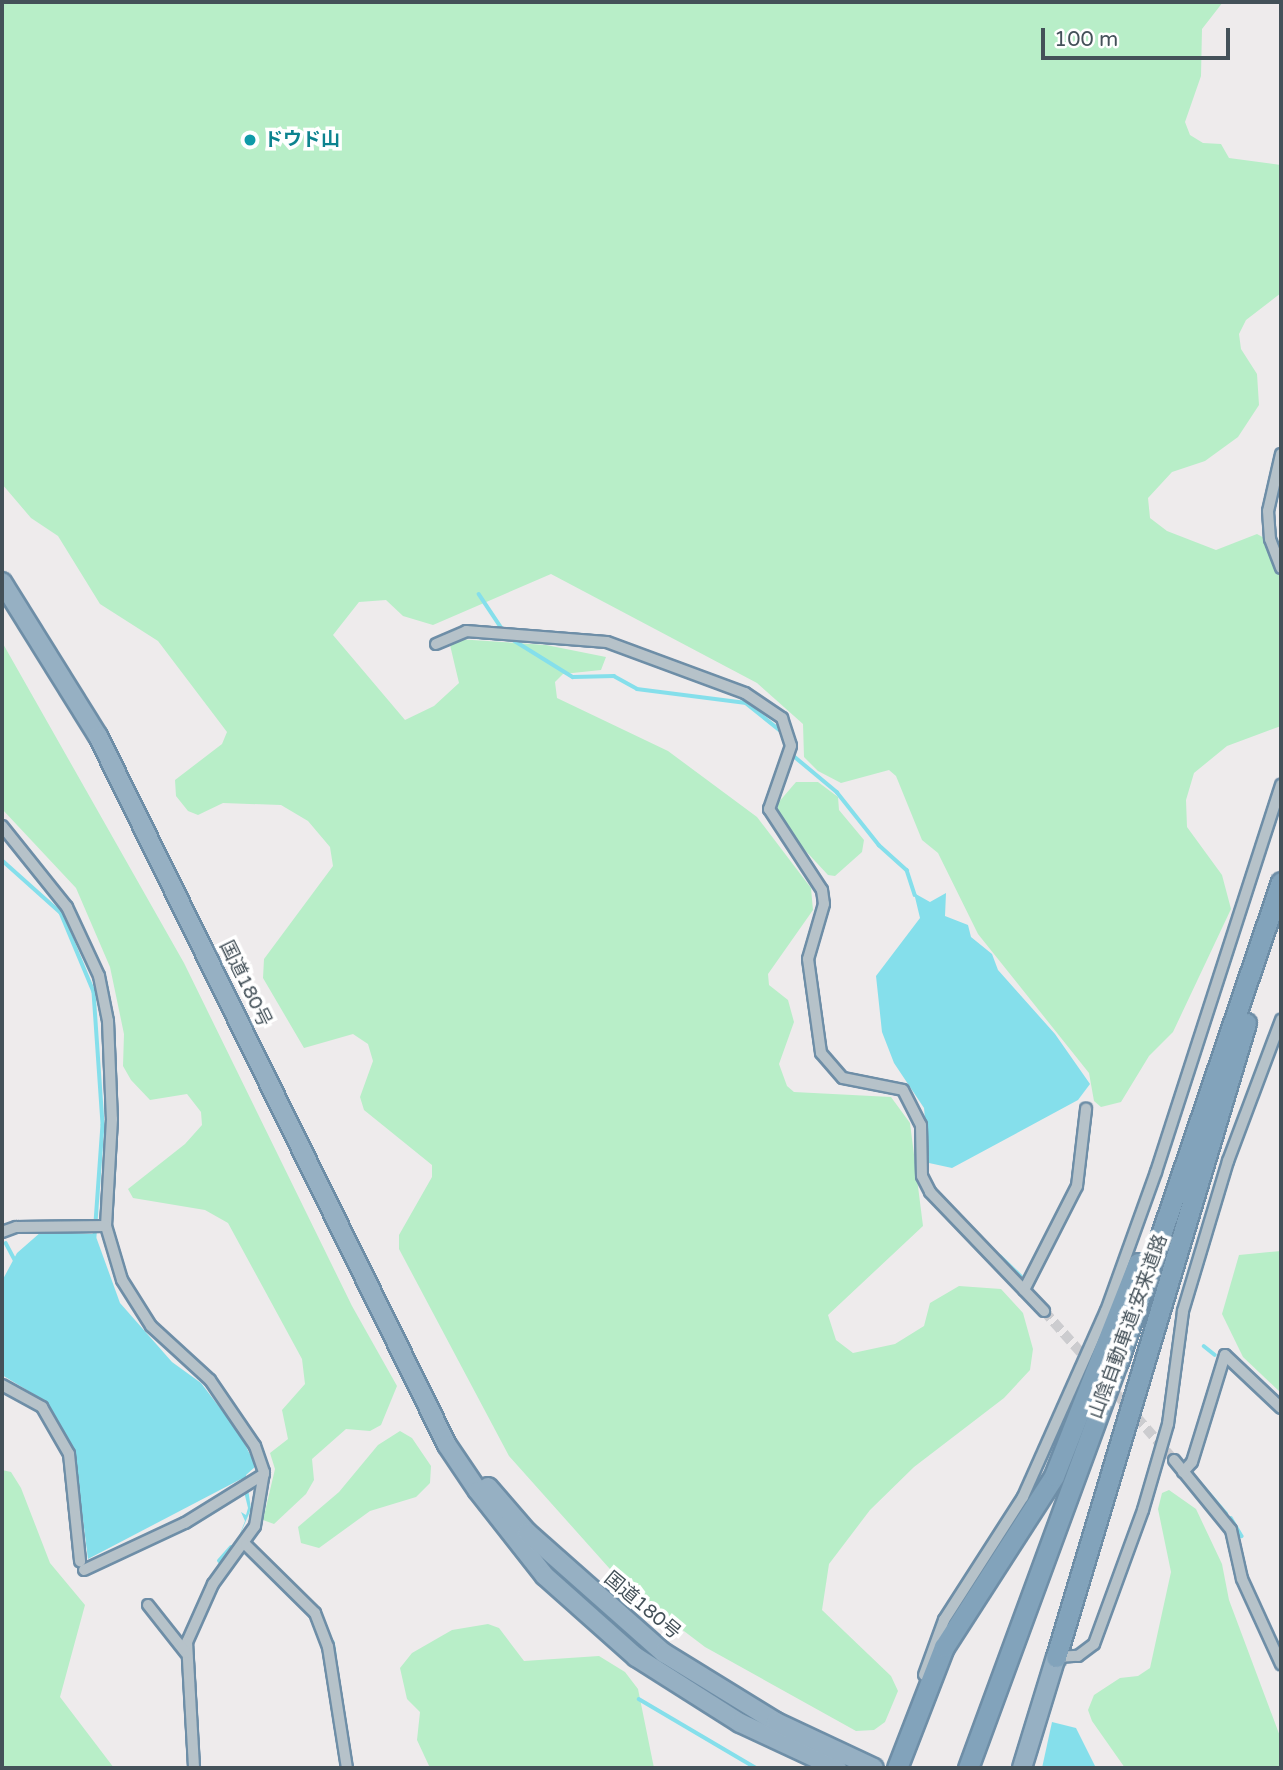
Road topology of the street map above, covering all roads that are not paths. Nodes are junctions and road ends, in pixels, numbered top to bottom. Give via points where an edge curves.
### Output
1 (1281, 454) edge
2 (1281, 568) edge
3 (2, 582) edge
4 (436, 644) dead end
5 (1281, 785) edge
6 (2, 826) edge
7 (1281, 882) edge
8 (1241, 1002) junction
9 (1281, 1020) edge
10 (1086, 1109) dead end
11 (106, 1226) junction
12 (2, 1232) edge
13 (1024, 1290) junction
14 (1044, 1311) tunnel mouth
15 (2, 1385) edge
16 (1281, 1408) edge
17 (433, 1414) junction
18 (1174, 1460) tunnel mouth
19 (1182, 1472) junction
20 (264, 1474) junction
21 (246, 1545) junction
22 (148, 1605) dead end
23 (186, 1653) junction
24 (1056, 1657) junction
25 (1281, 1664) edge
26 (194, 1768) edge
27 (347, 1768) edge
28 (837, 1768) edge
29 (874, 1768) edge
30 (897, 1768) edge
31 (968, 1768) edge
32 (1022, 1768) edge

1 - 2 street via 1268,511
3 - 17 highway, 国道180号 via 98,736
4 - 13 street via 466,631 607,642 745,693 782,718 791,746 769,809 822,890 824,904 808,959 821,1053 843,1078 903,1090 917,1112 922,1176 930,1192
5 - 30 street via 1156,1172 1105,1311 1023,1497 944,1620
6 - 11 street via 67,907 99,976 108,1021 112,1119
7 - 8 highway, 山陰自動車道;安来道路
7 - 24 highway via 1208,1164
8 - 30 highway via 1054,1476 944,1647
8 - 31 highway, 山陰自動車道;安来道路
9 - 24 street via 1228,1161 1186,1299 1168,1424 1143,1510 1094,1644 1078,1656
10 - 13 street via 1077,1186
11 - 12 street via 16,1227
11 - 20 street via 134,1304 167,1343 211,1380 255,1446
13 - 14 street
15 - 20 street via 42,1407 69,1454 82,1565 120,1557
16 - 19 street via 1225,1355 1192,1462
17 - 28 highway, 国道180号 via 447,1445 515,1541 577,1608 636,1657 706,1703
17 - 29 highway, 国道180号 via 527,1532 654,1645 766,1716
18 - 19 street
19 - 25 street via 1231,1530 1242,1579
20 - 21 street
21 - 23 street via 213,1584
21 - 27 street via 315,1613 328,1647
22 - 23 street
23 - 26 street
24 - 32 highway

